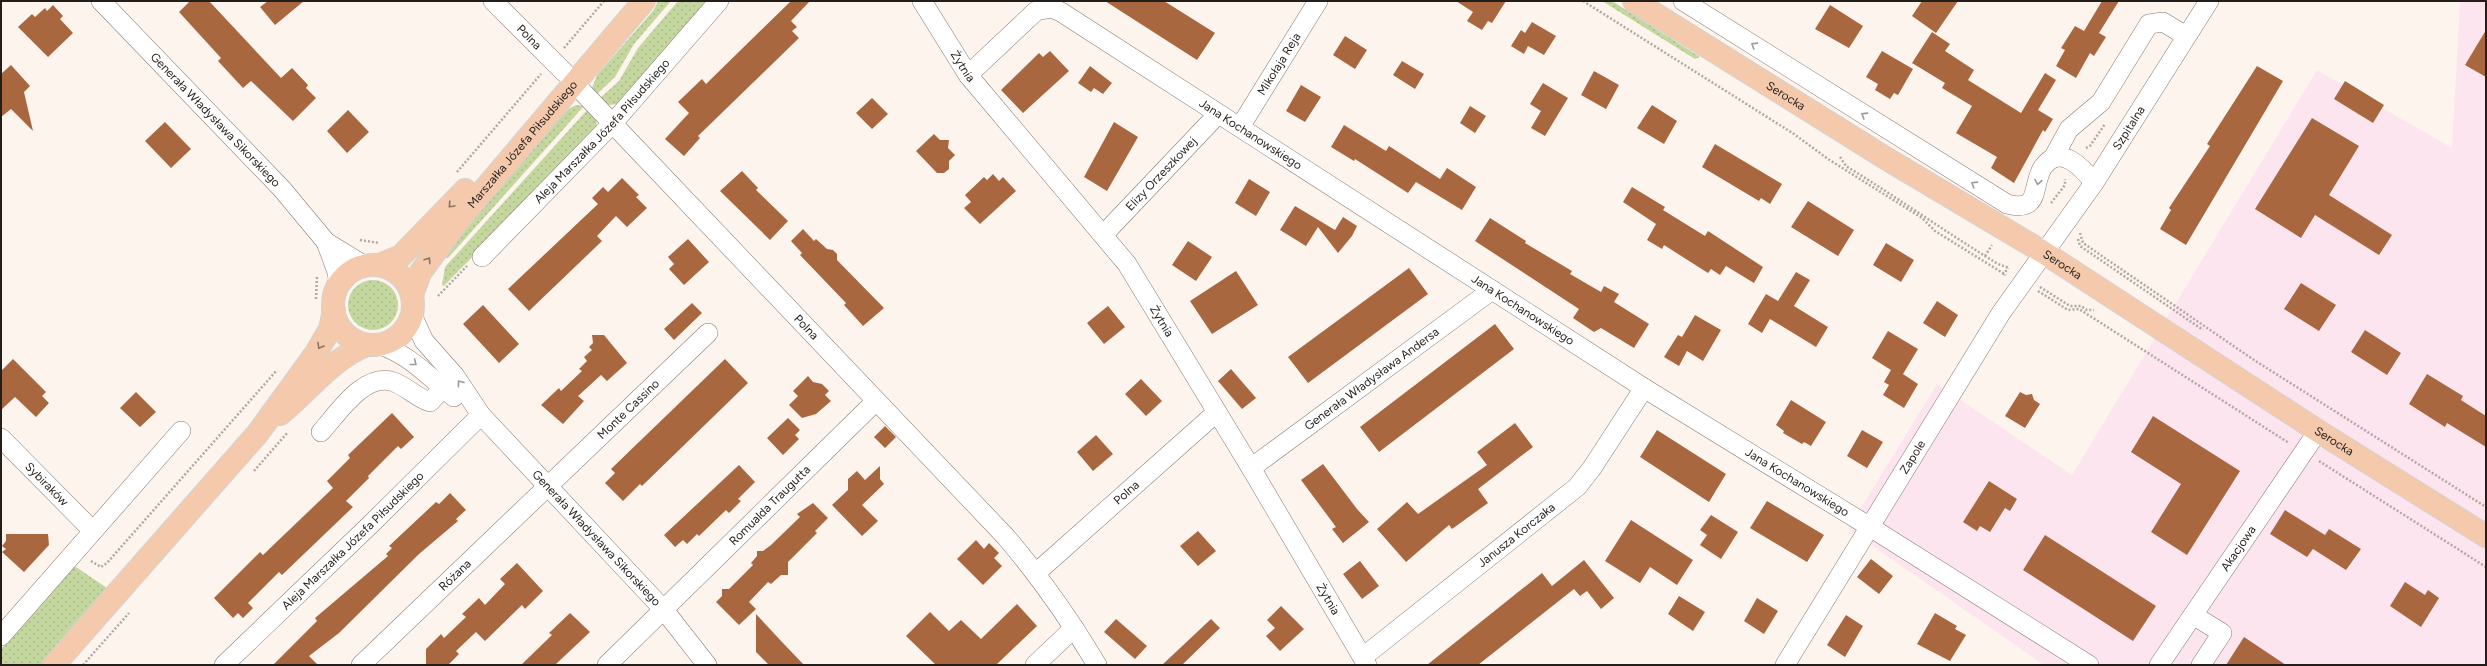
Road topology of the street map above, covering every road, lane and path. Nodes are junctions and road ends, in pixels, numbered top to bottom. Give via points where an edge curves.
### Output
1 (101, 1) edge
2 (493, 1) edge
3 (604, 1) edge
4 (628, 1) edge
5 (644, 1) edge
6 (719, 1) edge
7 (922, 1) edge
8 (1318, 1) edge
9 (1634, 1) edge
10 (1683, 1) edge
11 (2209, 1) edge
12 (2186, 36) junction
13 (564, 73) junction
14 (968, 75) junction
15 (1218, 114) junction
16 (613, 123) junction
17 (1240, 128) junction
18 (1840, 157) dead end
19 (2053, 158) junction
20 (454, 174) dead end
21 (2094, 183) junction
22 (2065, 222) junction
23 (1104, 234) junction
24 (354, 239) dead end
25 (326, 242) junction
26 (383, 243) dead end
27 (2043, 252) junction
28 (482, 257) joint
29 (372, 266) junction
30 (318, 271) dead end
31 (2026, 278) junction
32 (339, 285) junction
33 (1492, 290) junction
34 (438, 296) dead end
35 (412, 305) junction
36 (325, 306) junction
37 (2094, 310) dead end
38 (708, 333) dead end
39 (373, 345) junction
40 (2239, 355) dead end
41 (279, 368) dead end
42 (444, 388) junction
43 (1644, 388) junction
44 (876, 401) junction
45 (1217, 412) junction
46 (481, 416) junction
47 (291, 429) dead end
48 (181, 431) dead end
49 (2318, 431) junction
50 (321, 432) dead end
51 (258, 433) junction
52 (1, 438) edge
53 (1251, 468) junction
54 (2419, 470) dead end
55 (250, 476) dead end
56 (548, 484) junction
57 (2486, 507) edge
58 (2486, 512) edge
59 (1870, 526) junction
60 (93, 531) junction
61 (2486, 536) edge
62 (77, 549) junction
63 (1036, 573) junction
64 (664, 610) junction
65 (130, 612) dead end
66 (2193, 615) junction
67 (1074, 628) junction
68 (1, 636) edge
69 (1365, 661) edge
70 (54, 665) edge
71 (83, 665) edge
72 (224, 665) edge
73 (361, 665) edge
74 (606, 665) edge
75 (708, 665) edge
76 (1035, 665) edge
77 (1097, 665) edge
78 (1785, 665) edge
79 (2089, 665) edge
80 (2159, 665) edge
81 (2201, 665) edge

1 - 25 street, Generała Władysława Sikorskiego via 282,189
2 - 13 street, Polna
3 - 13 path
4 - 13 main road, Marszałka Józefa Piłsudskiego
5 - 13 main road, Marszałka Józefa Piłsudskiego
6 - 16 street, Aleja Marszałka Józefa Piłsudskiego
7 - 14 street, Żytnia
8 - 17 street, Mikołaja Reja
9 - 27 main road, Serocka via 1886,159
19 -> 10 street via 2044,167 2035,195 2030,202 2016,207 2007,204
11 - 12 street, Szpitalna
12 - 19 street via 2163,22 2149,24 2101,102 2069,129
12 - 21 street, Szpitalna
13 - 16 street, Polna
13 - 20 path
13 -> 29 main road, Marszałka Józefa Piłsudskiego via 491,160 415,243 393,261
35 -> 13 main road, Marszałka Józefa Piłsudskiego via 420,273
14 - 15 street, Jana Kochanowskiego via 1030,15 1052,8
14 - 23 street, Żytnia
15 - 17 street, Jana Kochanowskiego
15 - 23 street, Elizy Orzeszkowej
16 - 28 street, Aleja Marszałka Józefa Piłsudskiego
16 - 44 street, Polna
17 - 33 street, Jana Kochanowskiego
18 - 31 path via 1846,166 1925,215 1937,227
19 - 21 street via 2063,157 2074,161
21 - 22 street, Szpitalna
22 - 27 street, Szpitalna
22 - 40 path via 2076,233 2080,246
22 - 57 path via 2079,228 2083,243 2254,360
23 - 45 street, Żytnia via 1127,264
24 - 26 path
25 - 29 street, Generała Władysława Sikorskiego
25 - 32 street, Generała Władysława Sikorskiego via 336,268
27 - 31 street, Zapole
27 - 49 main road, Serocka
28 - 34 path via 475,258
29 - 32 main road via 346,276
29 - 35 main road via 390,269 400,275 408,284
30 - 36 path
31 - 37 path via 2070,306
31 - 59 street, Zapole via 1997,320
32 - 36 main road via 334,297
33 - 43 street, Jana Kochanowskiego
33 - 53 street, Generała Władysława Andersa
35 - 39 main road via 400,335
46 -> 35 street, Generała Władysława Sikorskiego via 455,376 424,341
36 - 39 main road via 344,333 354,340
36 -> 51 main road via 330,329 316,353
38 - 56 street, Monte Cassino
39 -> 42 street, Generała Władysława Sikorskiego via 397,351
39 - 51 main road via 353,350
41 - 62 path via 107,564 96,566
42 - 46 street, Generała Władysława Sikorskiego
42 - 50 street via 430,402 394,382 373,383 358,392
43 - 59 street, Jana Kochanowskiego
43 - 69 street, Janusza Korczaka via 1577,487
44 - 63 street, Polna via 1006,537
44 - 64 street, Romualda Traugutta
45 - 53 street, Żytnia
45 - 63 street, Polna
46 - 56 street, Generała Władysława Sikorskiego
46 - 72 street, Aleja Marszałka Józefa Piłsudskiego
47 - 55 path
48 - 60 street
49 - 61 main road, Serocka
49 - 66 street, Akacjowa
51 - 70 main road
52 - 60 street, Sybiraków
53 - 69 street, Żytnia
54 - 58 path
56 - 64 street, Generała Władysława Sikorskiego
56 - 73 street, Różana
59 - 78 street, Zapole
59 - 79 street, Jana Kochanowskiego
60 - 62 street
62 - 68 street
63 - 67 street, Polna
64 - 74 street, Romualda Traugutta
64 - 75 street, Generała Władysława Sikorskiego
65 - 71 path
66 - 80 street, Akacjowa
66 - 81 street via 2222,633
67 - 76 street
67 - 77 street, Polna

